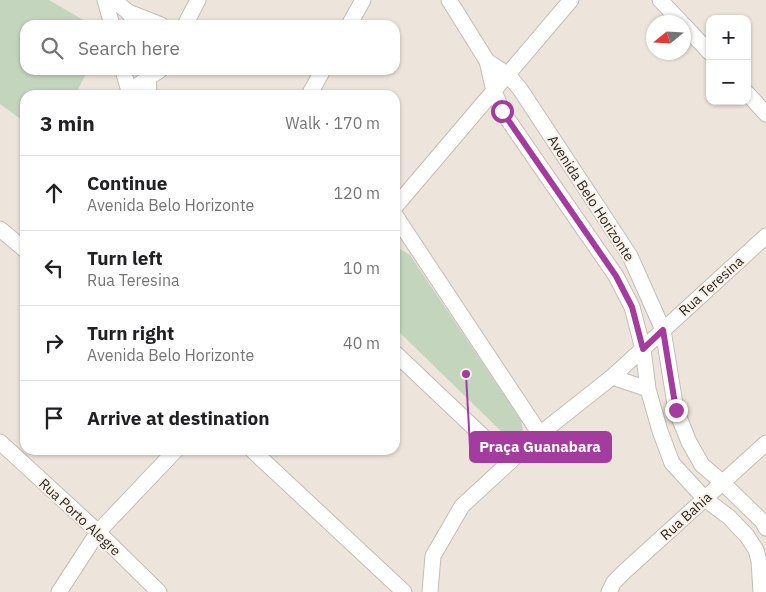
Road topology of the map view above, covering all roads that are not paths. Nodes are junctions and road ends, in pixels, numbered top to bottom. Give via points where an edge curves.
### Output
1 (105, 0) edge
2 (114, 0) edge
3 (198, 0) edge
4 (363, 0) edge
5 (449, 0) edge
6 (571, 0) edge
7 (660, 0) edge
8 (674, 15) edge
9 (132, 19) edge
10 (111, 20) edge
11 (185, 20) edge
12 (352, 20) edge
13 (691, 33) edge
14 (706, 49) edge
15 (487, 61) junction
16 (124, 75) edge
17 (150, 75) edge
18 (152, 75) edge
19 (320, 75) edge
20 (508, 75) junction
21 (128, 90) edge
22 (132, 90) edge
23 (150, 90) edge
24 (312, 90) edge
25 (494, 91) junction
26 (751, 98) edge
27 (766, 114) edge
28 (400, 201) edge
29 (400, 223) edge
30 (0, 229) edge
31 (766, 236) edge
32 (20, 246) edge
33 (663, 330) junction
34 (643, 349) junction
35 (400, 358) edge
36 (612, 377) junction
37 (648, 389) junction
38 (540, 434) junction
39 (0, 442) edge
40 (766, 443) edge
41 (171, 455) edge
42 (257, 455) edge
43 (510, 462) junction
44 (723, 483) junction
45 (705, 499) junction
46 (766, 528) edge
47 (98, 532) junction
48 (59, 592) edge
49 (159, 592) edge
50 (404, 592) edge
51 (430, 592) edge
52 (608, 592) edge
53 (761, 592) edge

1 - 10 street
2 - 9 street
3 - 11 street
4 - 12 street
5 - 15 street, Avenida Belo Horizonte
6 - 20 street
7 - 8 street
13 - 14 street
15 - 20 street, Avenida Belo Horizonte
15 - 25 street, Avenida Belo Horizonte
16 - 21 street
17 - 22 street
18 - 23 street
19 - 24 street
20 - 25 street
20 - 33 street, Avenida Belo Horizonte via 630,256
25 - 28 street
25 - 34 street, Avenida Belo Horizonte via 502,111 616,276 632,307
26 - 27 street
29 - 38 street
30 - 32 street
31 - 33 street, Rua Teresina
33 - 34 street, Rua Teresina
33 - 44 street, Avenida Belo Horizonte via 676,410 702,465
34 - 36 street, Rua Teresina
34 - 37 street, Avenida Belo Horizonte
35 - 43 street
36 - 37 street
36 - 38 street, Rua Teresina
37 - 45 street, Avenida Belo Horizonte via 672,463
38 - 43 street, Rua Teresina
39 - 47 street, Rua Porto Alegre
40 - 44 street, Rua Bahia
41 - 47 street
42 - 50 street
43 - 51 street, Rua Teresina via 462,506 433,556
44 - 45 street, Rua Bahia
44 - 46 street, Avenida Belo Horizonte
45 - 52 street, Rua Bahia via 624,572
45 - 53 street, Avenida Belo Horizonte via 728,517 756,550
47 - 48 street
47 - 49 street, Rua Porto Alegre

